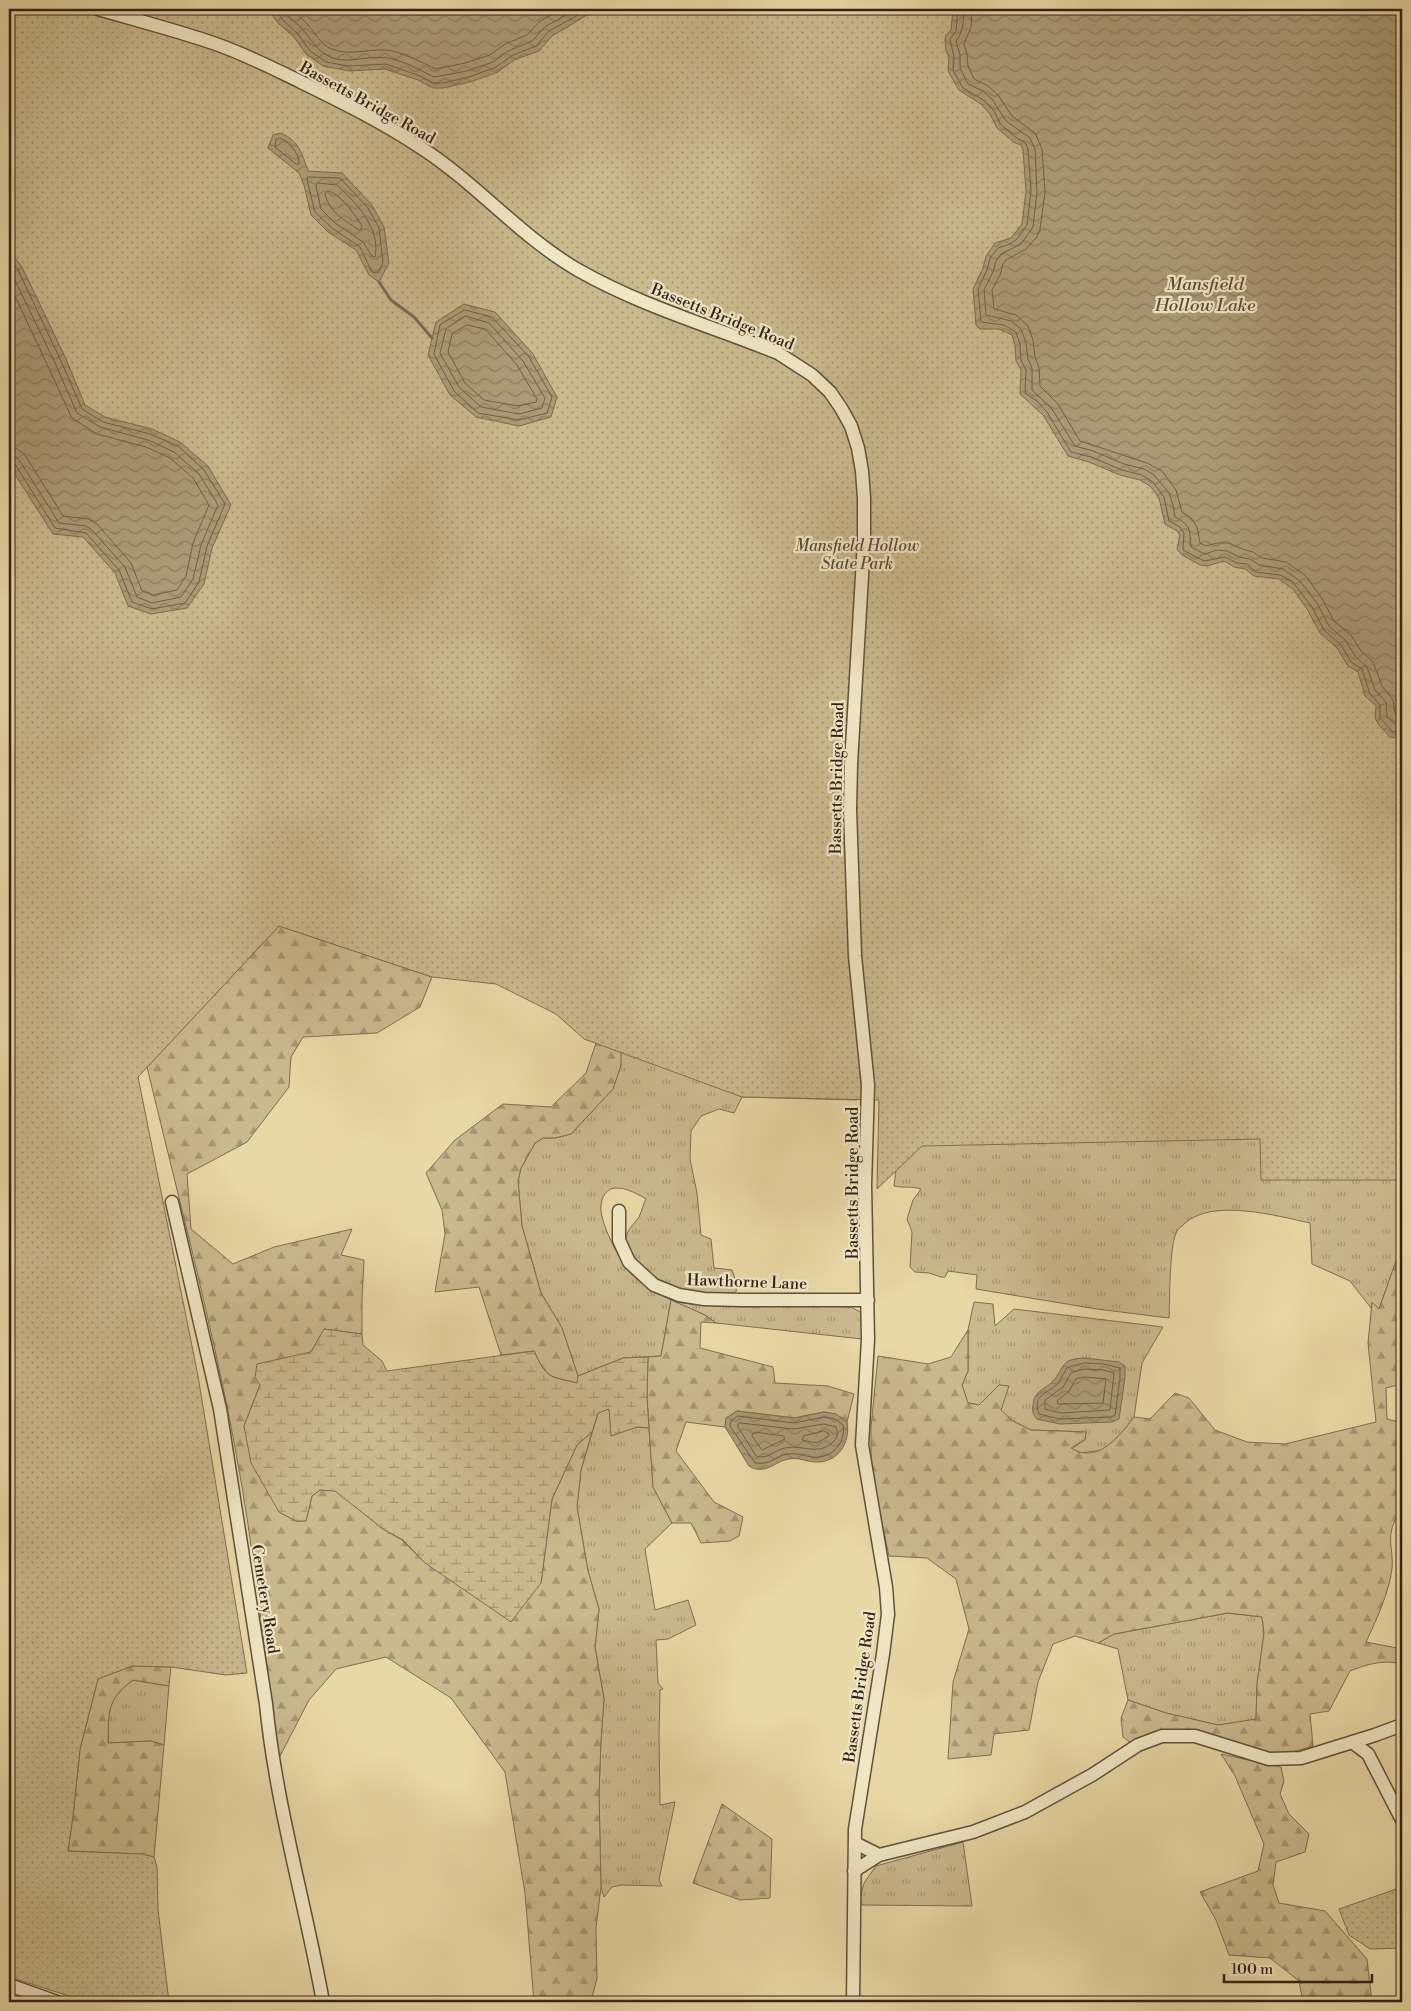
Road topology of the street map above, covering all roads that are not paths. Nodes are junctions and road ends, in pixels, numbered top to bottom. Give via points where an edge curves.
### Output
1 (98, 9) edge
2 (172, 1202) dead end
3 (620, 1211) dead end
4 (868, 1300) junction
5 (1402, 1725) edge
6 (1375, 1736) junction
7 (1352, 1742) junction
8 (1368, 1754) junction
9 (1402, 1820) edge
10 (855, 1843) junction
11 (879, 1856) junction
12 (854, 1871) junction
13 (9, 1985) edge
14 (57, 2002) edge
15 (323, 2002) edge
16 (853, 2002) edge

1 - 4 street, Bassetts Bridge Road via 237,52 362,113 424,149 566,263 633,297 778,353 812,375 841,408 858,448 864,498 850,809 853,932 868,1084 865,1176
2 - 15 street, Cemetery Road via 220,1409 271,1752
3 - 4 street, Hawthorne Lane via 619,1240 629,1262 654,1285 679,1295 741,1300
4 - 10 street, Bassetts Bridge Road via 862,1445 888,1614
5 - 6 street
6 - 7 street
6 - 8 street
7 - 8 street
7 - 11 street via 1301,1758 1269,1759 1195,1736 1162,1736 1138,1744 1092,1775 1025,1812 973,1832
8 - 9 street
10 - 11 street
10 - 12 street, Bassetts Bridge Road
11 - 12 street
12 - 16 street, Bassetts Bridge Road
13 - 14 street

